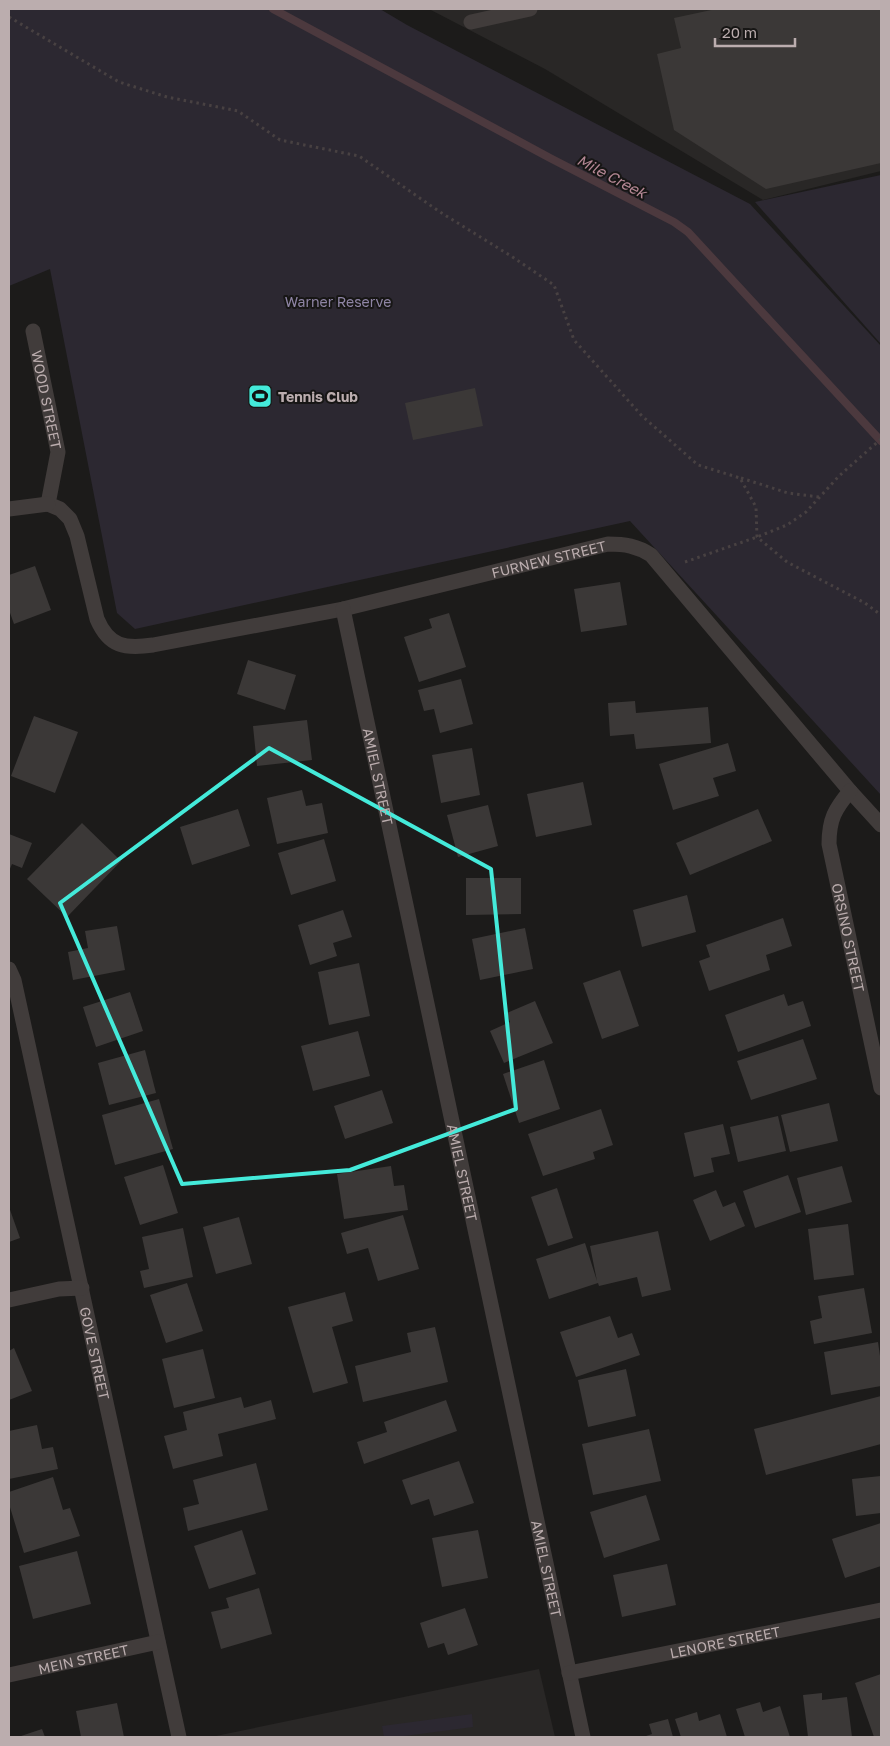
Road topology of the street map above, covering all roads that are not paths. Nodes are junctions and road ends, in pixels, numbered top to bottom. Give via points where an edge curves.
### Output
1 (530, 9) edge
2 (471, 22) dead end
3 (32, 331) dead end
4 (48, 504) junction
5 (9, 508) edge
6 (343, 609) junction
7 (850, 791) junction
8 (881, 825) edge
9 (9, 970) edge
10 (881, 1088) edge
11 (82, 1288) junction
12 (9, 1300) edge
13 (881, 1610) edge
14 (158, 1642) junction
15 (569, 1673) junction
16 (9, 1675) edge
17 (179, 1737) edge
18 (583, 1737) edge

1 - 2 street
3 - 4 street, WOOD STREET via 58,452
4 - 5 street
4 - 6 street, FURNEW STREET via 60,509 70,519 97,619 110,640 121,645 134,648
6 - 7 street, FURNEW STREET via 608,544 641,548 651,555
6 - 15 street, AMIEL STREET
7 - 8 street, FURNEW STREET
7 - 10 street, ORSINO STREET via 835,809 829,827 829,844
9 - 11 street, GOVE STREET via 14,980
11 - 12 street via 59,1289
11 - 14 street, GOVE STREET
13 - 15 street, LENORE STREET
14 - 16 street, MEIN STREET
14 - 17 street, GOVE STREET
15 - 18 street, AMIEL STREET

